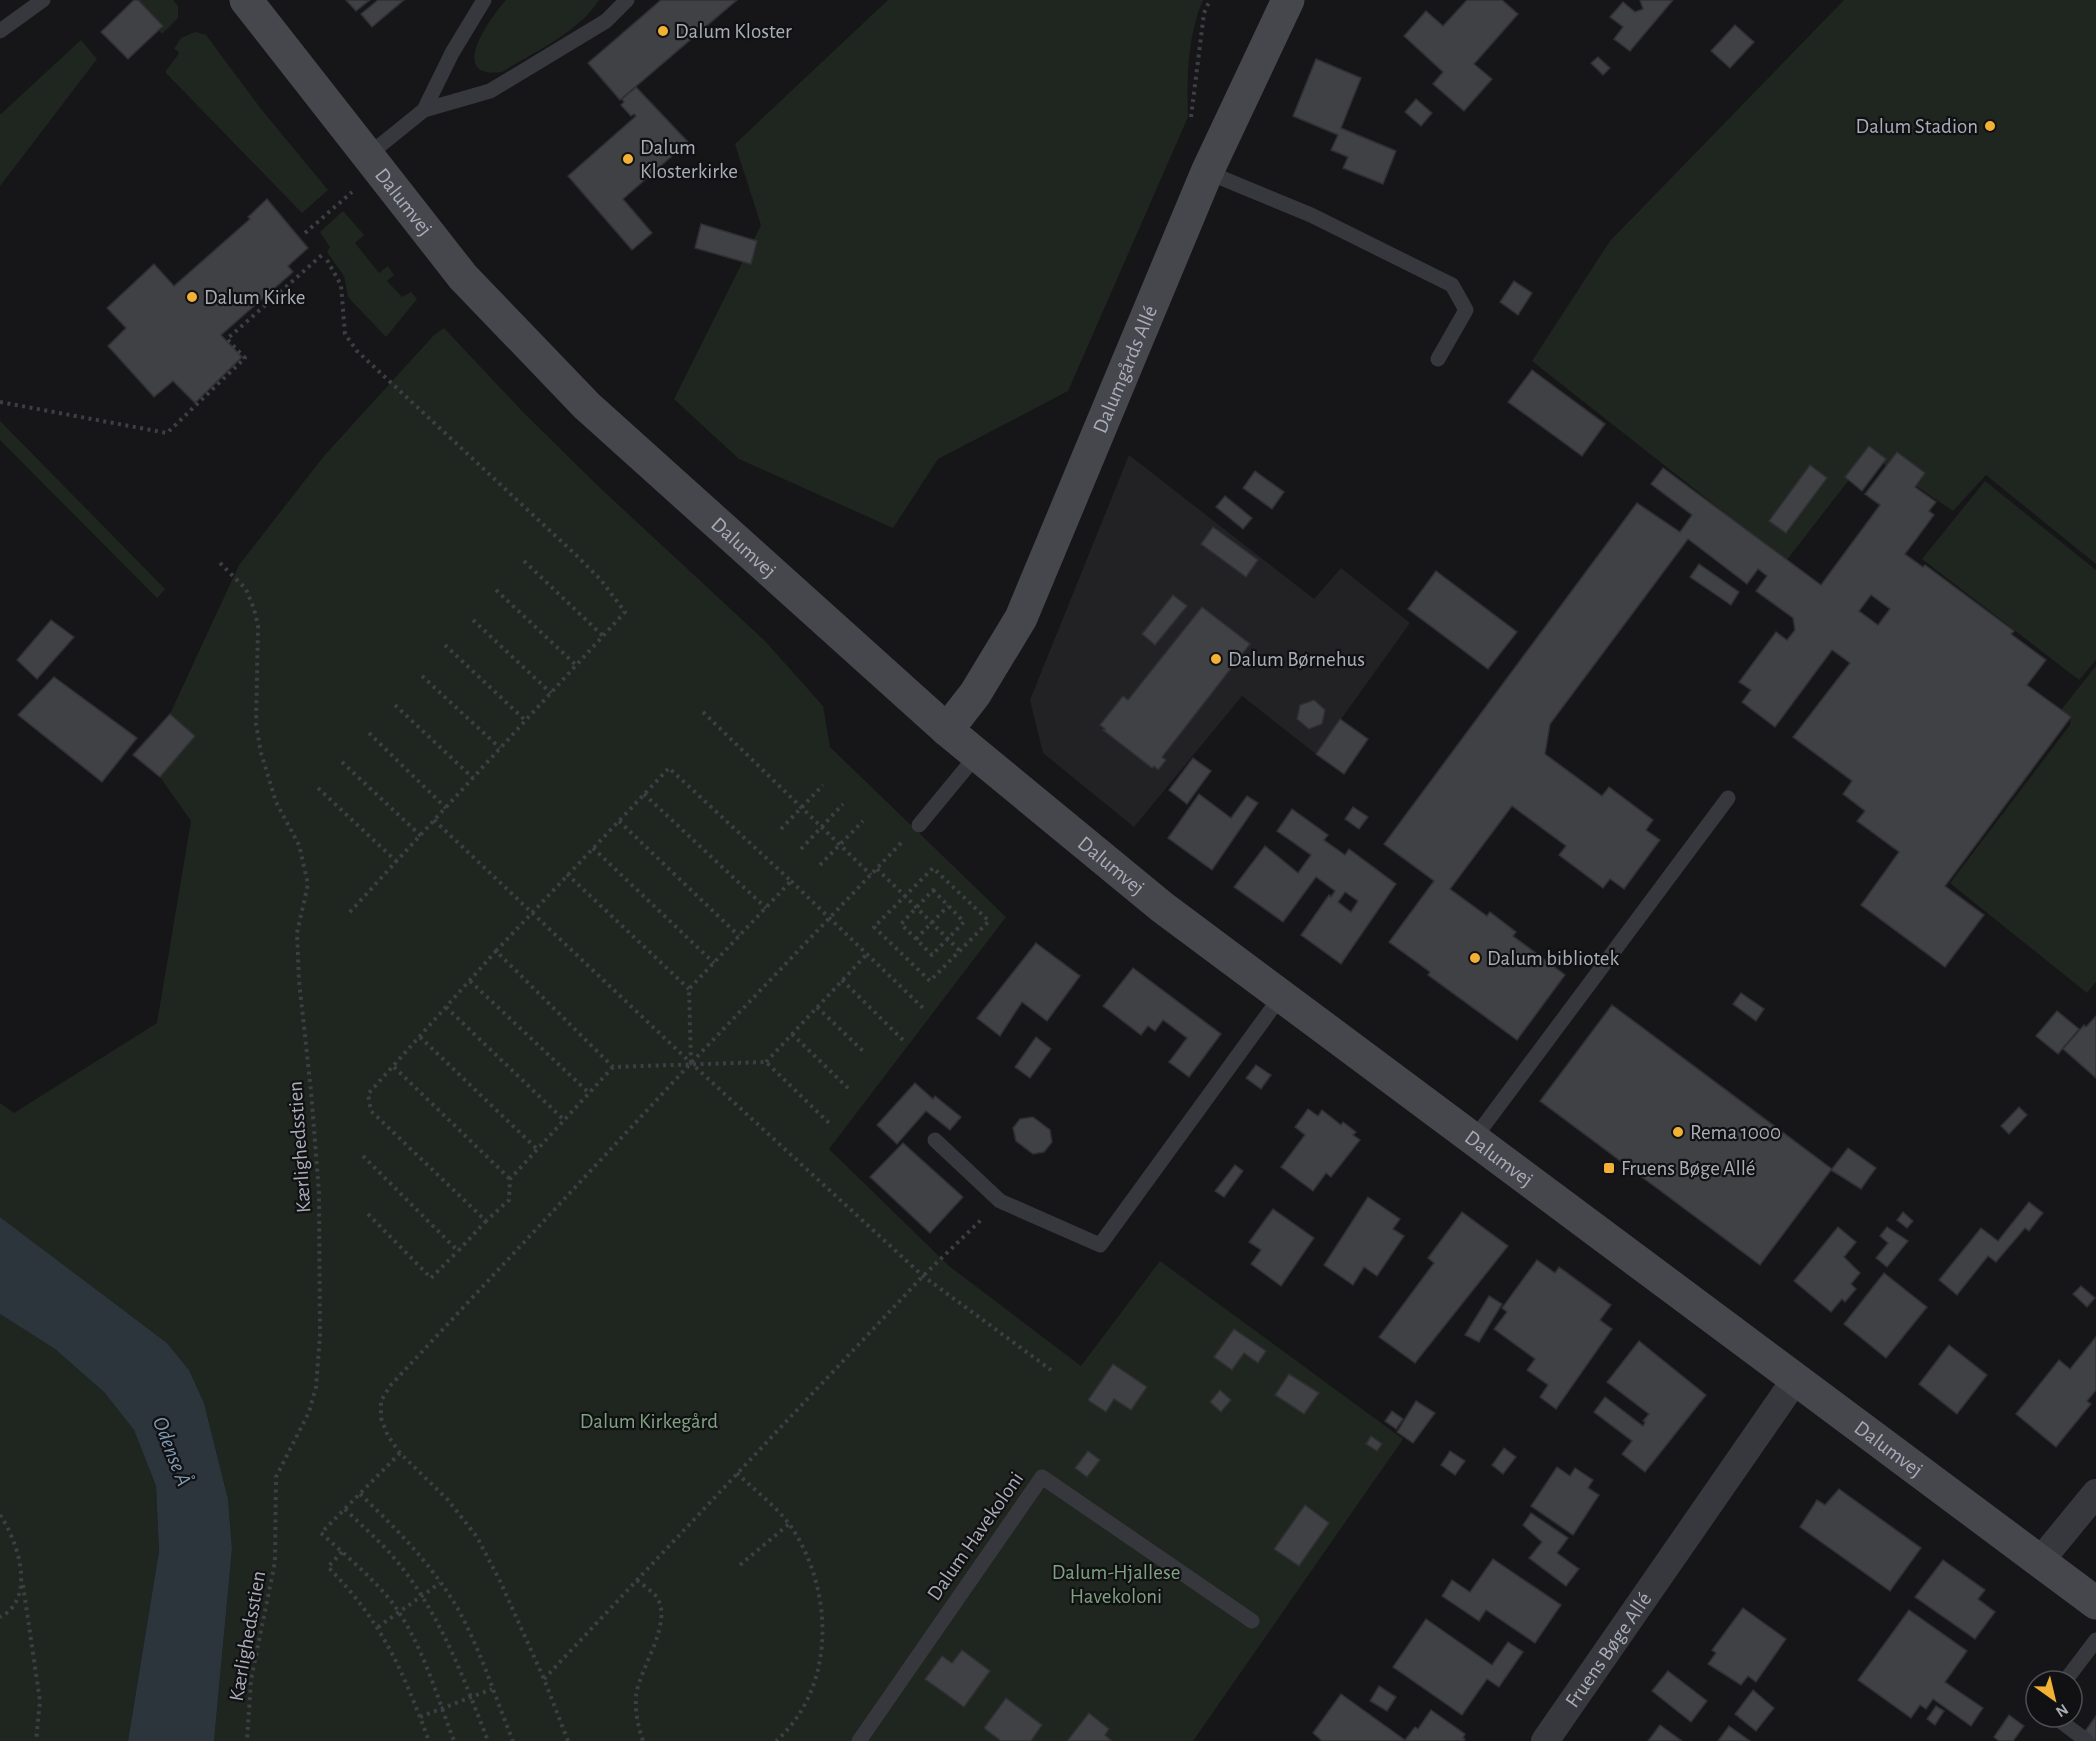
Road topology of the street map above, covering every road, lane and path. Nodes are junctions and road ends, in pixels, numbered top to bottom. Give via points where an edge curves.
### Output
1 (43, 0) edge
2 (246, 0) edge
3 (484, 0) edge
4 (627, 0) edge
5 (1288, 0) edge
6 (0, 31) edge
7 (424, 110) junction
8 (372, 163) junction
9 (1207, 172) junction
10 (305, 233) dead end
11 (322, 255) dead end
12 (327, 260) dead end
13 (1438, 359) dead end
14 (0, 402) edge
15 (524, 561) dead end
16 (220, 563) dead end
17 (496, 590) dead end
18 (473, 620) dead end
19 (603, 636) junction
20 (445, 645) dead end
21 (576, 665) junction
22 (422, 676) dead end
23 (551, 693) junction
24 (395, 705) dead end
25 (704, 712) dead end
26 (526, 721) junction
27 (947, 730) junction
28 (369, 733) dead end
29 (500, 748) junction
30 (976, 756) junction
31 (342, 762) dead end
32 (473, 778) junction
33 (823, 785) dead end
34 (318, 788) dead end
35 (645, 794) junction
36 (1728, 798) dead end
37 (843, 804) dead end
38 (446, 808) junction
39 (802, 808) junction
40 (434, 820) junction
41 (619, 821) junction
42 (863, 821) dead end
43 (919, 825) joint
44 (822, 827) junction
45 (782, 829) dead end
46 (421, 836) junction
47 (840, 845) junction
48 (593, 848) junction
49 (801, 849) dead end
50 (396, 862) junction
51 (820, 865) dead end
52 (877, 869) junction
53 (567, 874) junction
54 (871, 875) junction
55 (791, 881) junction
56 (904, 896) junction
57 (948, 906) junction
58 (916, 907) junction
59 (766, 908) junction
60 (531, 912) junction
61 (349, 914) dead end
62 (830, 918) junction
63 (932, 923) junction
64 (739, 936) junction
65 (947, 938) junction
66 (916, 939) junction
67 (496, 951) junction
68 (960, 951) junction
69 (867, 954) junction
70 (714, 963) junction
71 (842, 980) junction
72 (470, 981) junction
73 (689, 989) junction
74 (1281, 996) junction
75 (446, 1007) junction
76 (817, 1007) junction
77 (923, 1008) dead end
78 (792, 1034) junction
79 (420, 1037) junction
80 (905, 1042) dead end
81 (864, 1052) dead end
82 (766, 1062) junction
83 (691, 1063) junction
84 (394, 1067) junction
85 (613, 1067) junction
86 (850, 1090) dead end
87 (589, 1093) junction
88 (564, 1120) junction
89 (830, 1124) dead end
90 (935, 1140) dead end
91 (1473, 1140) junction
92 (537, 1149) junction
93 (363, 1156) dead end
94 (510, 1179) junction
95 (1000, 1201) junction
96 (368, 1214) dead end
97 (486, 1221) junction
98 (458, 1251) junction
99 (923, 1276) junction
100 (1051, 1370) dead end
101 (1795, 1380) junction
102 (400, 1453) junction
103 (737, 1473) junction
104 (2096, 1493) edge
105 (360, 1494) junction
106 (345, 1509) junction
107 (0, 1515) edge
108 (789, 1524) junction
109 (342, 1552) junction
110 (2040, 1561) junction
111 (740, 1565) dead end
112 (638, 1580) junction
113 (440, 1583) junction
114 (23, 1585) junction
115 (421, 1596) junction
116 (2096, 1603) edge
117 (398, 1613) junction
118 (0, 1617) edge
119 (1252, 1621) dead end
120 (378, 1627) junction
121 (2096, 1640) edge
122 (2074, 1669) edge
123 (544, 1679) junction
124 (492, 1689) junction
125 (471, 1697) junction
126 (442, 1708) junction
127 (420, 1717) junction
128 (2071, 1729) edge
129 (36, 1741) edge
130 (247, 1741) edge
131 (429, 1741) edge
132 (454, 1741) edge
133 (488, 1741) edge
134 (513, 1741) edge
135 (568, 1741) edge
136 (643, 1741) edge
137 (776, 1741) edge
138 (859, 1741) edge
139 (1545, 1741) edge
140 (2087, 1741) edge

1 - 6 lane
2 - 8 street, Dalumvej
3 - 7 lane
4 - 7 lane via 606,21 490,91
5 - 9 street, Dalumgårds Allé
7 - 8 lane
8 - 10 path
8 - 27 street, Dalumvej via 463,277 587,406
9 - 13 lane via 1311,215 1452,285 1466,310
9 - 27 street, Dalumgårds Allé via 1021,618 979,688
11 - 14 path via 227,339 244,358 167,433
12 - 19 path via 341,285 345,334 357,351 576,555 626,612
15 - 19 path
16 - 130 path, Kærlighedsstien via 246,589 254,609 258,626 256,724 261,753 276,802 299,845 308,884 297,933 298,981 312,1091 319,1193 320,1336 316,1388 309,1412 276,1477 275,1562 251,1680
17 - 21 path
18 - 23 path
19 - 21 path
20 - 26 path
21 - 23 path
22 - 29 path
23 - 26 path
24 - 32 path
25 - 39 path
26 - 29 path
27 - 30 street, Dalumvej
28 - 38 path
29 - 32 path
30 - 43 lane
30 - 74 street, Dalumvej via 1162,908
31 - 46 path
32 - 38 path
33 - 39 path
34 - 50 path
35 - 41 path
35 - 55 path via 669,768
35 - 59 path
36 - 91 lane
37 - 44 path
38 - 40 path
39 - 44 path
39 - 45 path
40 - 46 path
40 - 60 path
41 - 48 path
41 - 64 path
42 - 47 path
43 - 52 path
44 - 47 path
44 - 49 path
46 - 50 path
47 - 51 path
47 - 54 path
48 - 53 path
48 - 70 path
50 - 61 path
52 - 54 path
52 - 56 path
53 - 60 path
53 - 73 path
54 - 62 path
55 - 59 path
55 - 62 path
56 - 58 path
56 - 68 path via 933,868 988,921
56 - 68 path via 874,927 930,981
57 - 58 path via 933,890
57 - 63 path
57 - 65 path via 964,922
58 - 63 path
58 - 66 path via 901,924
59 - 64 path
60 - 67 path
60 - 83 path
62 - 69 path
62 - 83 path
63 - 65 path
63 - 66 path
64 - 70 path
65 - 66 path via 932,955
65 - 68 path
67 - 72 path
67 - 85 path
69 - 71 path
69 - 77 path
70 - 73 path
71 - 76 path
71 - 80 path
72 - 75 path
72 - 87 path
73 - 83 path
74 - 91 street, Dalumvej
74 - 95 lane via 1100,1245
75 - 79 path
75 - 88 path
76 - 78 path
76 - 81 path
78 - 82 path
78 - 86 path
79 - 84 path
79 - 92 path
82 - 83 path
82 - 89 path
83 - 85 path
83 - 99 path
83 - 102 path via 390,1386 381,1401 381,1418
84 - 94 path
84 - 97 path via 368,1094 370,1111
85 - 87 path
87 - 88 path
88 - 92 path
90 - 95 lane
91 - 101 street, Dalumvej
92 - 94 path
93 - 98 path
94 - 97 path via 509,1200
95 - 99 path
96 - 98 path via 431,1278
97 - 98 path
99 - 100 path
99 - 103 path
101 - 110 street, Dalumvej
101 - 139 street, Fruens Bøge Allé
102 - 105 path
102 - 123 path via 448,1500 477,1537
103 - 108 path
103 - 112 path
104 - 110 street
105 - 106 path
105 - 113 path via 403,1534
106 - 109 path via 321,1533
106 - 115 path via 388,1552
107 - 114 path via 10,1530
108 - 111 path
108 - 137 path via 813,1566 823,1607 821,1651 809,1699
109 - 117 path via 370,1577
109 - 120 path via 328,1567 352,1591
110 - 116 street, Dalumvej
112 - 123 path
112 - 136 path via 657,1596 662,1614 636,1694 636,1720
113 - 115 path
113 - 124 path via 478,1650
114 - 118 path via 10,1612
114 - 129 path via 40,1701
115 - 117 path
115 - 125 path
117 - 120 path
117 - 126 path via 413,1636
119 - 138 lane, Dalum Havekoloni via 1042,1477
120 - 127 path
121 - 122 lane
123 - 135 path
124 - 125 path
124 - 134 path
125 - 126 path
125 - 133 path
126 - 127 path
126 - 132 path
127 - 131 path
128 - 140 lane

